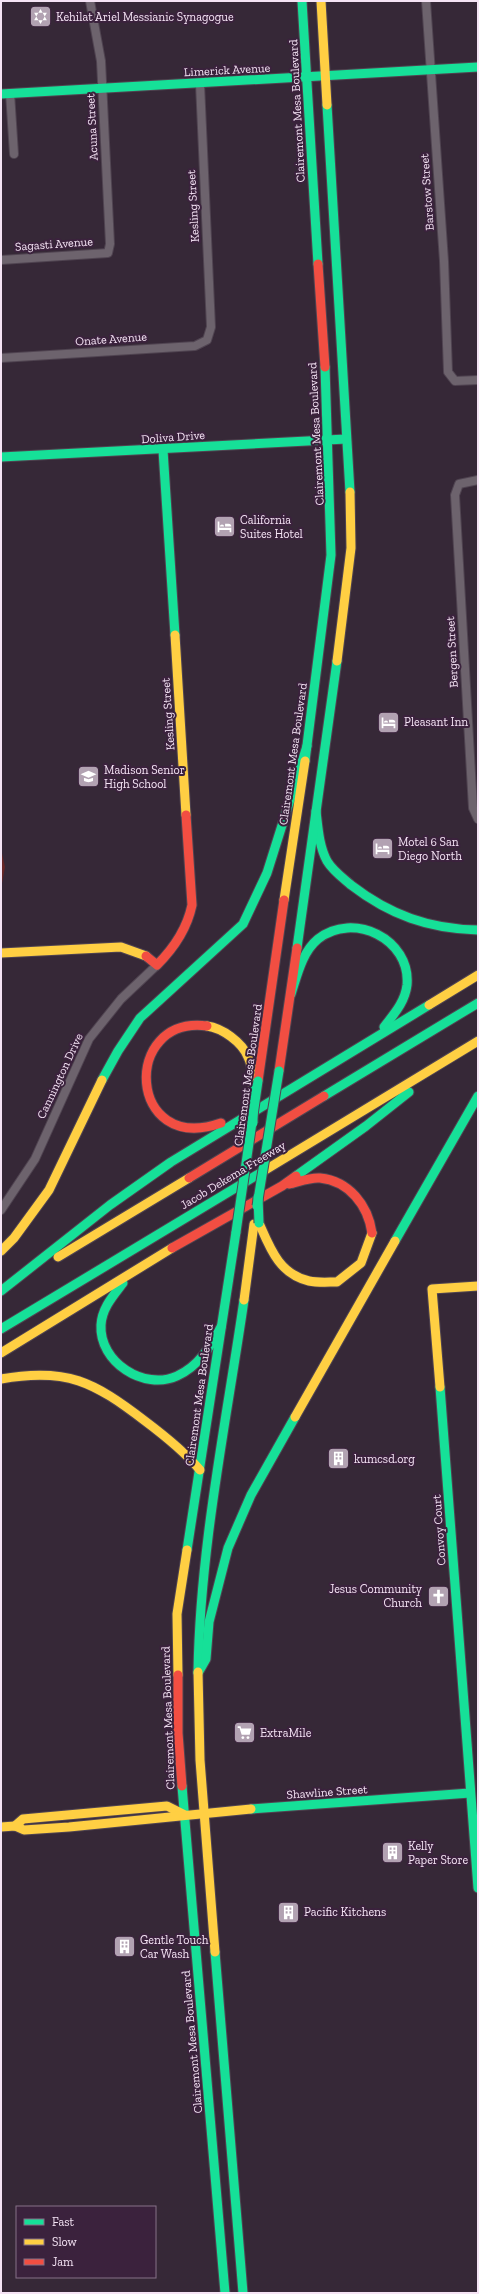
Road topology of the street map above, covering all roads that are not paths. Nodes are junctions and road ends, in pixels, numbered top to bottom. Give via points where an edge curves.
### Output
1 (90, 1) edge
2 (302, 1) edge
3 (321, 1) edge
4 (426, 1) edge
5 (478, 67) edge
6 (430, 71) junction
7 (326, 77) junction
8 (307, 78) junction
9 (200, 84) junction
10 (102, 89) junction
11 (6, 94) edge
12 (14, 154) dead end
13 (108, 253) joint
14 (1, 260) edge
15 (211, 327) joint
16 (1, 358) edge
17 (478, 380) edge
18 (329, 439) junction
19 (346, 439) junction
20 (163, 450) junction
21 (1, 457) edge
22 (478, 480) edge
23 (307, 746) junction
24 (316, 811) junction
25 (478, 819) edge
26 (478, 930) edge
27 (1, 953) edge
28 (157, 965) junction
29 (478, 975) edge
30 (291, 994) junction
31 (478, 1003) edge
32 (478, 1041) edge
33 (352, 1052) junction
34 (453, 1056) junction
35 (255, 1084) junction
36 (478, 1096) edge
37 (248, 1114) junction
38 (282, 1186) junction
39 (1, 1210) edge
40 (257, 1224) junction
41 (1, 1251) edge
42 (147, 1262) junction
43 (478, 1286) edge
44 (1, 1291) edge
45 (221, 1327) junction
46 (1, 1329) edge
47 (1, 1353) edge
48 (1, 1379) edge
49 (200, 1470) junction
50 (198, 1673) junction
51 (470, 1793) junction
52 (203, 1813) junction
53 (185, 1815) junction
54 (1, 1827) edge
55 (478, 1888) edge
56 (225, 2293) edge
57 (243, 2293) edge

1 - 10 street, Acuna Street via 101,61
2 - 8 main road, Clairemont Mesa Boulevard
3 - 7 main road
4 - 6 street, Barstow Street
5 - 6 main road, Limerick Avenue
6 - 7 main road, Limerick Avenue
6 - 17 street, Barstow Street via 444,261 448,372 452,380
7 - 8 main road, Limerick Avenue
7 - 19 main road
8 - 9 main road, Limerick Avenue
8 - 18 main road, Clairemont Mesa Boulevard
9 - 10 main road, Limerick Avenue
9 - 15 street, Kesling Street
10 - 11 main road, Limerick Avenue
10 - 13 street, Acuna Street via 110,244
11 - 12 street
13 - 14 street, Sagasti Avenue
15 - 16 street, Onate Avenue via 207,340 195,346
18 - 19 main road, Doliva Drive
18 - 20 main road, Doliva Drive
18 - 23 main road, Clairemont Mesa Boulevard via 331,555
19 - 24 main road via 351,548 349,577
20 - 21 main road, Doliva Drive
20 - 28 main road, Kesling Street via 192,905 190,920 182,935
22 - 25 street, Bergen Street via 459,484 455,496 473,808
23 - 35 main road, Clairemont Mesa Boulevard
23 - 41 main road via 267,873 243,924 140,1018 118,1051 92,1099 49,1190 14,1238
24 - 26 main road via 325,859 364,895 396,916 429,926
24 - 30 main road
27 - 28 main road via 121,947 143,953
28 - 39 street, Cannington Drive via 121,999 89,1039 34,1159
29 - 33 main road
30 - 33 main road via 306,954 318,939 328,933 340,928 365,928 387,940 402,960 407,972 408,987 405,1001 386,1025
30 - 40 main road, bridge via 258,1197
31 - 44 main road, Jacob Dekema Freeway
32 - 34 main road, Jacob Dekema Freeway
33 - 37 main road
34 - 38 main road via 366,1126
34 - 46 main road, Jacob Dekema Freeway
35 - 37 main road via 249,1057 232,1036 217,1028 201,1025 183,1026 167,1032 155,1043 147,1057 146,1091 153,1106 163,1118 182,1129 201,1130
35 - 45 main road, Clairemont Mesa Boulevard, bridge via 253,1123
36 - 50 main road via 251,1495 228,1548 209,1622 206,1658
37 - 44 main road via 171,1162 110,1205
38 - 40 main road via 318,1178 342,1184 360,1199 372,1232 362,1263 337,1282 309,1281 288,1271 274,1256
38 - 42 main road
40 - 50 main road via 208,1539 200,1616
42 - 45 main road via 113,1292 102,1314 100,1325 105,1348 121,1369 147,1380 178,1376 208,1350
42 - 47 main road
43 - 51 main road, Convoy Court via 432,1289
45 - 49 main road, Clairemont Mesa Boulevard
48 - 49 main road via 18,1375 66,1377 93,1386 120,1402 171,1441 188,1455
49 - 53 main road, Clairemont Mesa Boulevard via 177,1614 178,1733
50 - 52 main road via 198,1732
51 - 52 main road, Shawline Street
51 - 55 main road, Convoy Court
52 - 53 main road, Shawline Street
52 - 57 main road
53 - 54 main road, Shawline Street via 61,1828 24,1830 15,1826
53 - 56 main road, Clairemont Mesa Boulevard

